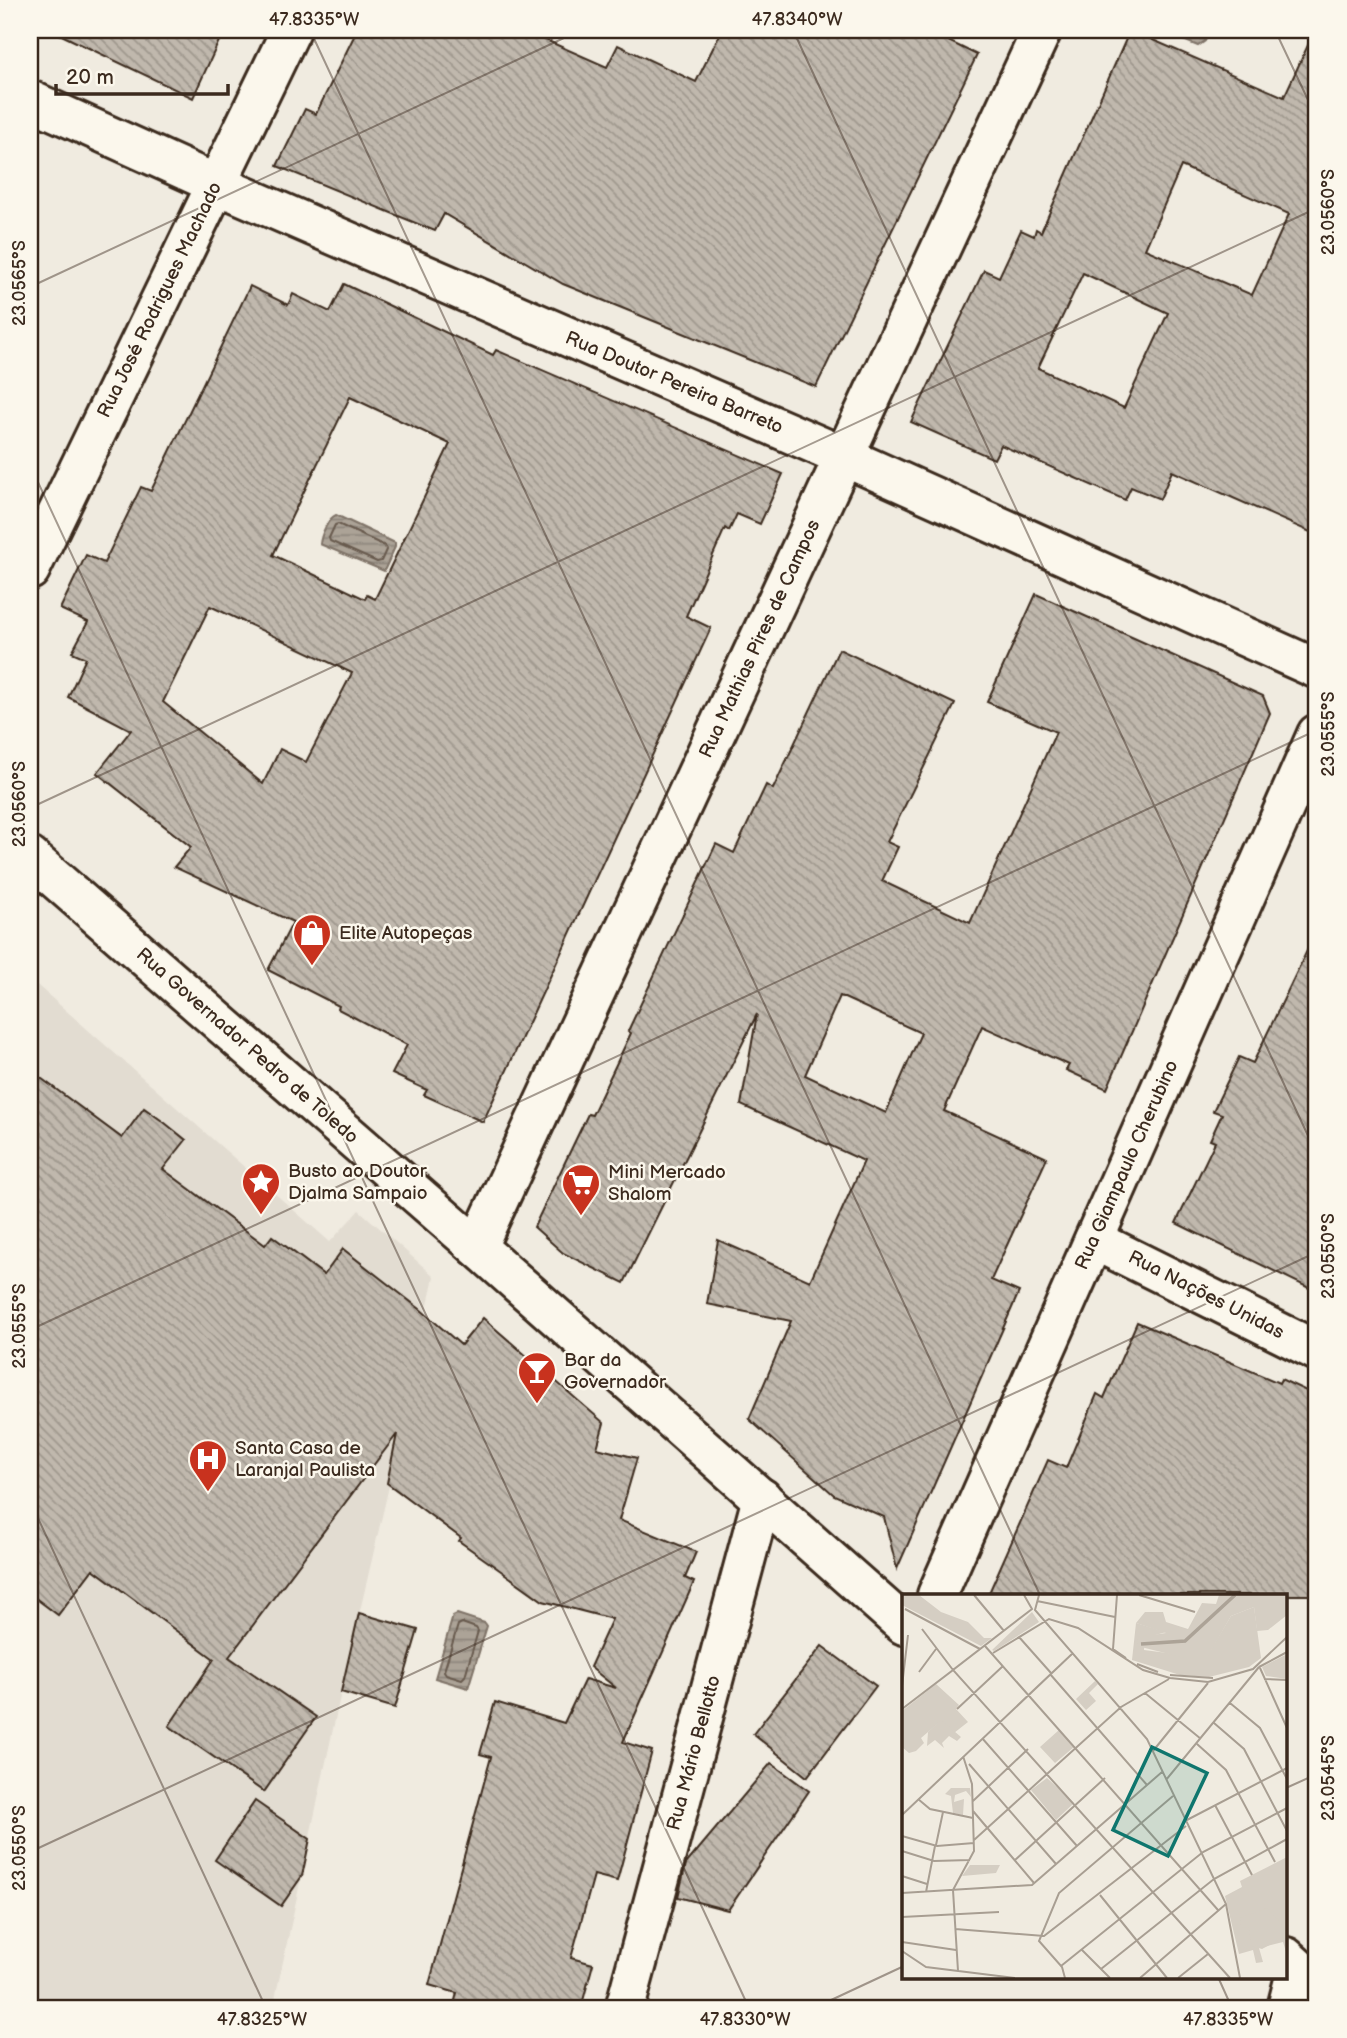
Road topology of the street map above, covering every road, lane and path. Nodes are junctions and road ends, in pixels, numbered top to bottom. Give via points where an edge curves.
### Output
1 (291, 30) edge
2 (1042, 30) edge
3 (30, 100) edge
4 (216, 184) junction
5 (845, 457) junction
6 (30, 570) edge
7 (1317, 669) edge
8 (1317, 734) edge
9 (30, 857) edge
10 (1094, 1240) junction
11 (477, 1247) junction
12 (1317, 1351) edge
13 (762, 1498) junction
14 (937, 1594) edge
15 (902, 1623) edge
16 (1300, 1970) edge
17 (625, 2008) edge
18 (1287, 2008) edge

1 - 4 street, Rua José Rodrigues Machado
2 - 5 street, Rua Mathias Pires de Campos
3 - 4 street, Rua Doutor Pereira Barreto
4 - 5 street, Rua Doutor Pereira Barreto
4 - 6 street, Rua José Rodrigues Machado
5 - 7 street, Rua Doutor Pereira Barreto
5 - 11 street, Rua Mathias Pires de Campos
8 - 10 street, Rua Giampaulo Cherubino
9 - 11 street, Rua Governador Pedro de Toledo
10 - 12 street, Rua Nações Unidas
10 - 14 street, Rua Giampaulo Cherubino
11 - 13 street, Rua Governador Pedro de Toledo
13 - 15 street, Rua Governador Pedro de Toledo
13 - 17 street, Rua Mário Bellotto
16 - 18 street

